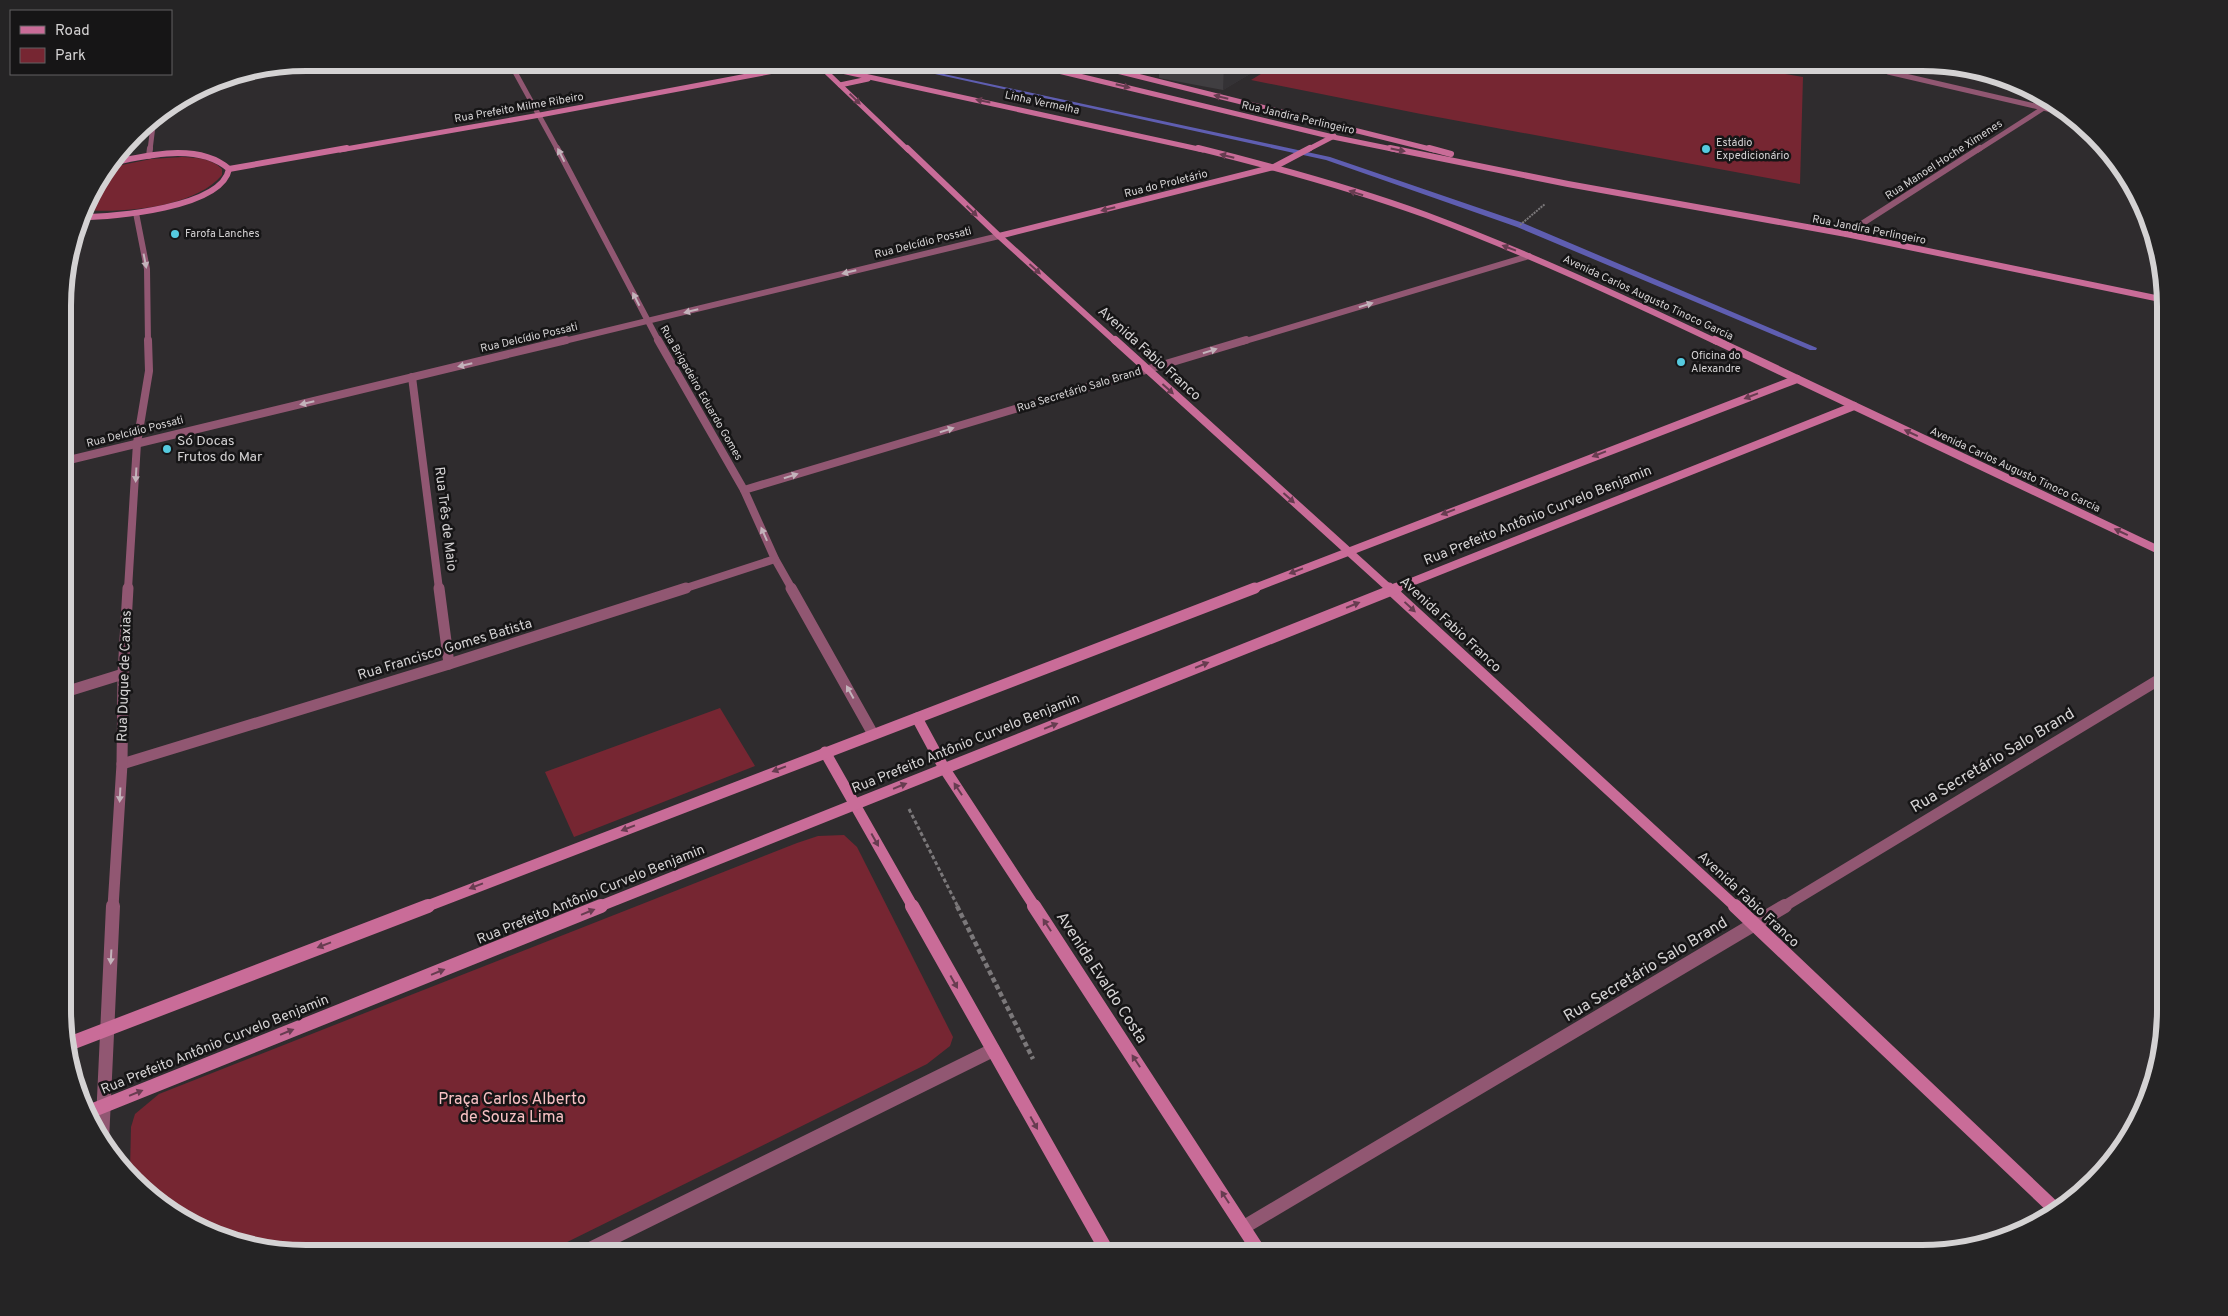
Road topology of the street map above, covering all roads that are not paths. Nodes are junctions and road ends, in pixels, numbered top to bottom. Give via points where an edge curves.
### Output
1 (515, 71) edge
2 (768, 71) edge
3 (821, 71) edge
4 (847, 71) edge
5 (1062, 71) edge
6 (1116, 71) edge
7 (1885, 71) edge
8 (1121, 72) junction
9 (879, 78) junction
10 (1101, 80) junction
11 (840, 84) junction
12 (2044, 109) junction
13 (2051, 110) edge
14 (540, 115) junction
15 (1337, 125) junction
16 (153, 128) edge
17 (1333, 137) junction
18 (149, 156) junction
19 (122, 161) edge
20 (1277, 166) junction
21 (229, 169) junction
22 (1568, 184) junction
23 (136, 213) junction
24 (89, 216) edge
25 (1846, 234) junction
26 (999, 236) junction
27 (1529, 256) junction
28 (2156, 298) edge
29 (647, 321) junction
30 (1147, 370) junction
31 (412, 377) junction
32 (1797, 379) junction
33 (1854, 406) junction
34 (138, 443) junction
35 (71, 459) edge
36 (744, 490) junction
37 (2157, 549) edge
38 (1348, 550) junction
39 (775, 559) junction
40 (1391, 590) junction
41 (449, 664) junction
42 (123, 674) junction
43 (2157, 681) edge
44 (71, 690) edge
45 (917, 718) junction
46 (873, 734) junction
47 (825, 752) junction
48 (122, 764) junction
49 (944, 768) junction
50 (855, 805) junction
51 (1755, 924) junction
52 (106, 1029) junction
53 (73, 1042) edge
54 (993, 1050) junction
55 (104, 1105) junction
56 (93, 1110) edge
57 (103, 1127) edge
58 (2051, 1205) edge
59 (1244, 1227) junction
60 (598, 1245) edge
61 (1103, 1245) edge
62 (1255, 1245) edge

1 - 14 street, Rua Brigadeiro Eduardo Gomes
2 - 14 main road, Rua Prefeito Milme Ribeiro
3 - 11 main road, Avenida Fabio Franco
4 - 9 main road, Linha Vermelha
5 - 10 main road, Rua Jandira Perlingeiro
6 - 8 main road, Rua Jandira Perlingeiro
7 - 12 street
8 - 10 main road via 1109,74
15 -> 8 main road, Rua Jandira Perlingeiro
9 - 11 main road
20 -> 9 main road, Linha Vermelha
10 -> 17 main road, Rua Jandira Perlingeiro
11 -> 26 main road, Avenida Fabio Franco
12 - 13 street
12 - 25 street, Rua Manoel Hoche Ximenes
14 - 21 main road, Rua Prefeito Milme Ribeiro
29 -> 14 street, Rua Brigadeiro Eduardo Gomes
15 - 17 main road via 1339,133
15 - 22 main road, Rua Jandira Perlingeiro
16 - 18 street
17 - 20 main road, Rua do Proletário
17 -> 22 main road, Rua Jandira Perlingeiro
18 - 19 main road
18 - 21 main road via 204,156 225,163
20 -> 26 main road, Rua do Proletário
27 -> 20 main road, Avenida Carlos Augusto Tinoco Garcia via 1425,215
21 - 23 main road via 222,182 198,197
22 - 25 main road, Rua Jandira Perlingeiro
23 - 24 main road
23 -> 34 street, Rua Duque de Caxias via 147,269 149,318 149,371
25 - 28 main road, Rua Jandira Perlingeiro
26 -> 29 street, Rua Delcídio Possati
26 -> 30 main road, Avenida Fabio Franco
30 -> 27 street, Rua Secretário Salo Brand
27 - 32 main road, Avenida Carlos Augusto Tinoco Garcia
29 -> 31 street, Rua Delcídio Possati
29 - 36 street, Rua Brigadeiro Eduardo Gomes
36 -> 30 street, Rua Secretário Salo Brand
30 -> 38 main road, Avenida Fabio Franco
31 -> 34 street, Rua Delcídio Possati
31 - 41 street, Rua Três de Maio
32 - 33 main road, Avenida Carlos Augusto Tinoco Garcia
32 -> 38 main road
37 -> 33 main road, Avenida Carlos Augusto Tinoco Garcia
33 - 40 main road, Rua Prefeito Antônio Curvelo Benjamin
34 - 35 street, Rua Delcídio Possati
34 -> 42 street, Rua Duque de Caxias
39 -> 36 street, Rua Brigadeiro Eduardo Gomes
38 - 40 main road, Avenida Fabio Franco
38 -> 45 main road
39 - 41 street, Rua Francisco Gomes Batista
46 -> 39 street, Rua Brigadeiro Eduardo Gomes
49 -> 40 main road, Rua Prefeito Antônio Curvelo Benjamin
40 -> 51 main road, Avenida Fabio Franco
41 - 48 street, Rua Francisco Gomes Batista
42 - 44 street
42 - 48 street, Rua Duque de Caxias
43 - 51 street, Rua Secretário Salo Brand
45 - 46 main road
45 - 49 main road, Avenida Evaldo Costa
46 - 47 main road
47 - 50 main road
47 -> 52 main road
48 -> 52 street, Rua Duque de Caxias
50 -> 49 main road, Rua Prefeito Antônio Curvelo Benjamin
59 -> 49 main road, Avenida Evaldo Costa
50 -> 54 main road
55 -> 50 main road, Rua Prefeito Antônio Curvelo Benjamin
51 - 58 main road, Avenida Fabio Franco
51 - 59 street, Rua Secretário Salo Brand
52 - 53 main road
52 - 55 street, Rua Duque de Caxias
54 - 60 street
54 -> 61 main road
55 - 56 main road, Rua Prefeito Antônio Curvelo Benjamin
55 - 57 street, Rua Duque de Caxias
59 - 62 main road, Avenida Evaldo Costa

